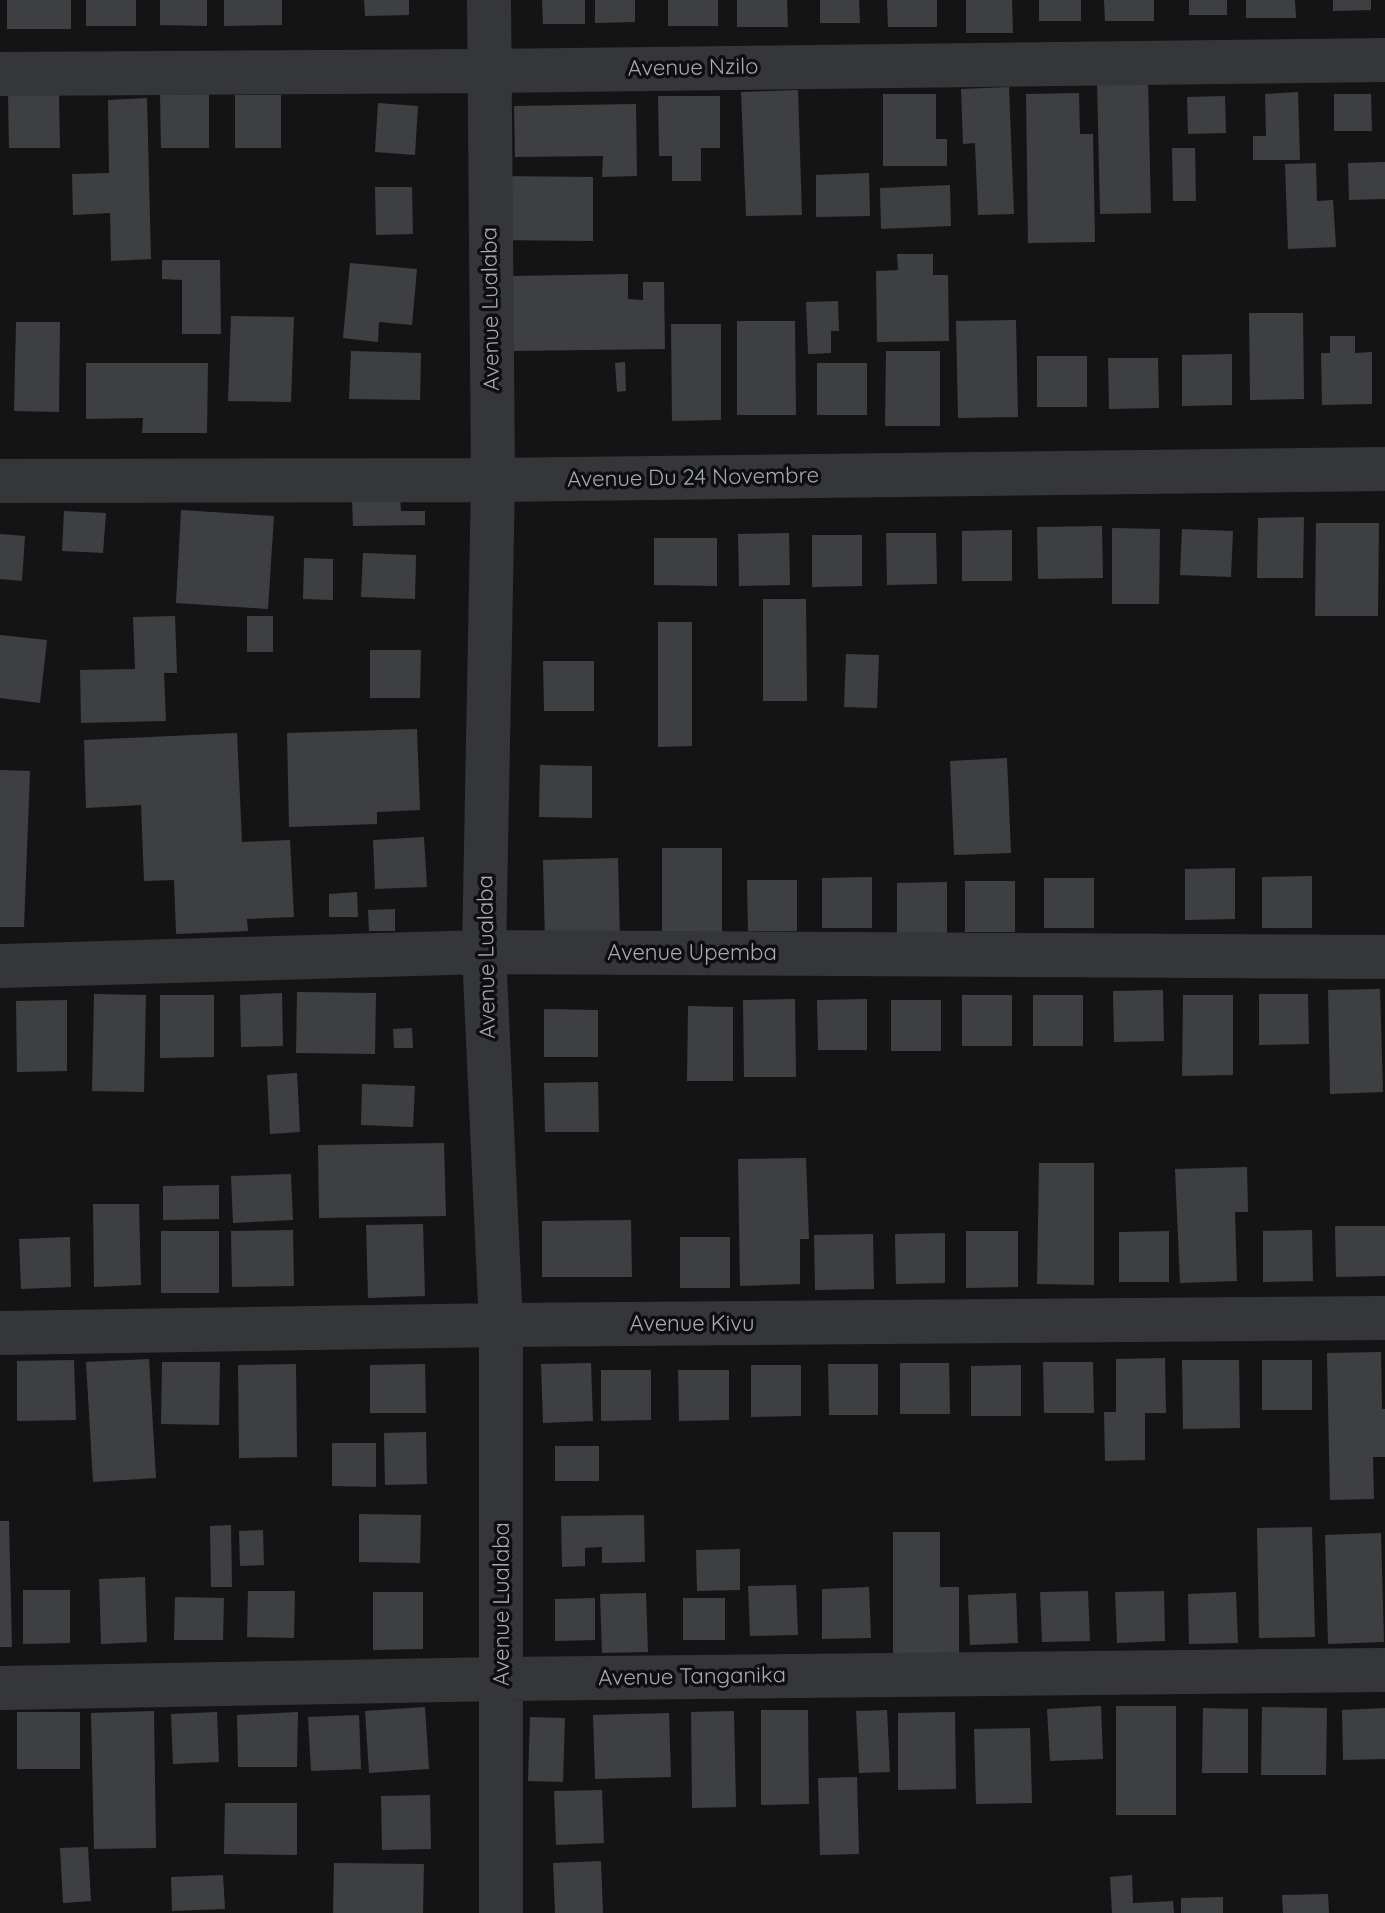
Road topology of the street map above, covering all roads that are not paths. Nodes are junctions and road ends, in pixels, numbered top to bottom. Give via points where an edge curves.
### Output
1 (489, 0) edge
2 (1385, 60) edge
3 (488, 71) junction
4 (0, 74) edge
5 (1385, 469) edge
6 (493, 480) junction
7 (0, 481) edge
8 (484, 952) junction
9 (1385, 957) edge
10 (0, 966) edge
11 (1385, 1318) edge
12 (501, 1325) junction
13 (0, 1333) edge
14 (1385, 1670) edge
15 (502, 1679) junction
16 (0, 1688) edge
17 (501, 1913) edge

1 - 3 street, Avenue Lualaba
2 - 3 street, Avenue Nzilo
3 - 4 street, Avenue Nzilo
3 - 6 street, Avenue Lualaba
5 - 6 street, Avenue Du 24 Novembre
6 - 7 street, Avenue Du 24 Novembre
6 - 8 street, Avenue Lualaba
8 - 9 street, Avenue Upemba
8 - 10 street, Avenue Upemba
8 - 12 street, Avenue Lualaba
11 - 12 street, Avenue Kivu
12 - 13 street, Avenue Kivu
12 - 15 street, Avenue Lualaba
14 - 15 street, Avenue Tanganika
15 - 16 street, Avenue Tanganika
15 - 17 street, Avenue Lualaba

